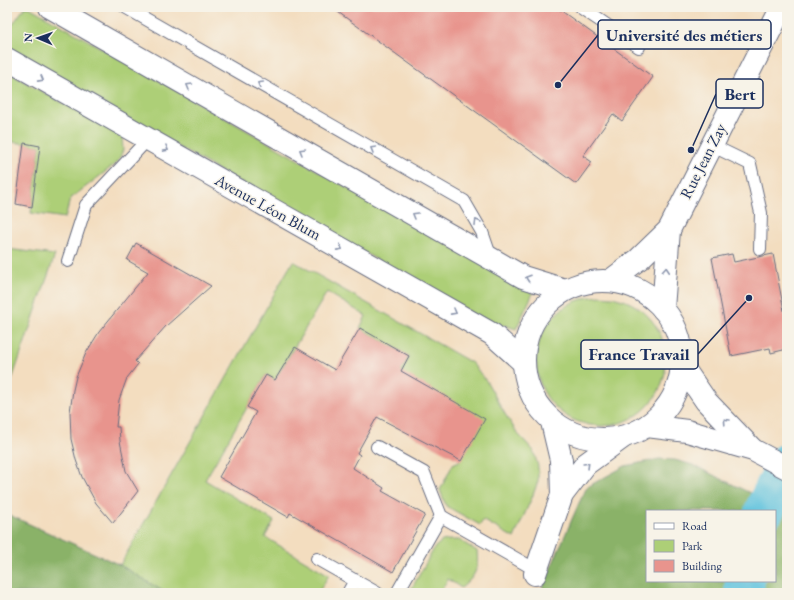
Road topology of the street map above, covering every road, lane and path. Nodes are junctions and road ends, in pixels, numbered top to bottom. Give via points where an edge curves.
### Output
1 (50, 7) edge
2 (125, 7) edge
3 (580, 7) edge
4 (782, 7) edge
5 (639, 47) dead end
6 (7, 59) edge
7 (148, 139) junction
8 (711, 145) junction
9 (669, 230) junction
10 (760, 249) dead end
11 (491, 258) junction
12 (68, 261) dead end
13 (610, 281) junction
14 (565, 290) junction
15 (663, 309) junction
16 (523, 362) junction
17 (682, 366) junction
18 (552, 422) junction
19 (647, 426) junction
20 (623, 437) junction
21 (377, 447) dead end
22 (769, 459) edge
23 (562, 495) junction
24 (441, 516) junction
25 (317, 559) dead end
26 (535, 572) joint
27 (355, 580) junction
28 (348, 593) edge
29 (377, 593) edge
30 (397, 593) edge

11 -> 1 street
11 -> 2 lane via 482,232 464,201
3 - 5 lane
4 - 8 street, Rue Jean Zay
6 -> 7 street, Avenue Léon Blum
7 - 12 lane via 86,205
7 -> 16 street, Avenue Léon Blum via 492,334
8 - 9 street, Rue Jean Zay
8 - 10 lane via 750,164 761,213
9 - 13 street, Rue Jean Zay via 639,259
15 -> 9 street, Rue Jean Zay
14 -> 11 street via 523,277
13 - 14 street via 579,284
13 - 15 street via 642,292
14 - 16 street via 548,303 534,320 526,340
15 - 17 street via 674,326
16 - 18 street via 527,385 537,405
17 - 19 street via 676,389 665,410
22 -> 17 street via 706,401
18 - 20 street via 574,434 599,440
18 - 23 street via 561,460
19 - 20 street
19 - 22 street via 687,431
23 -> 20 street via 586,464
21 - 24 lane via 424,473
23 - 26 street
24 - 26 lane
24 - 30 lane
25 - 27 lane
27 - 28 lane
27 - 29 lane

